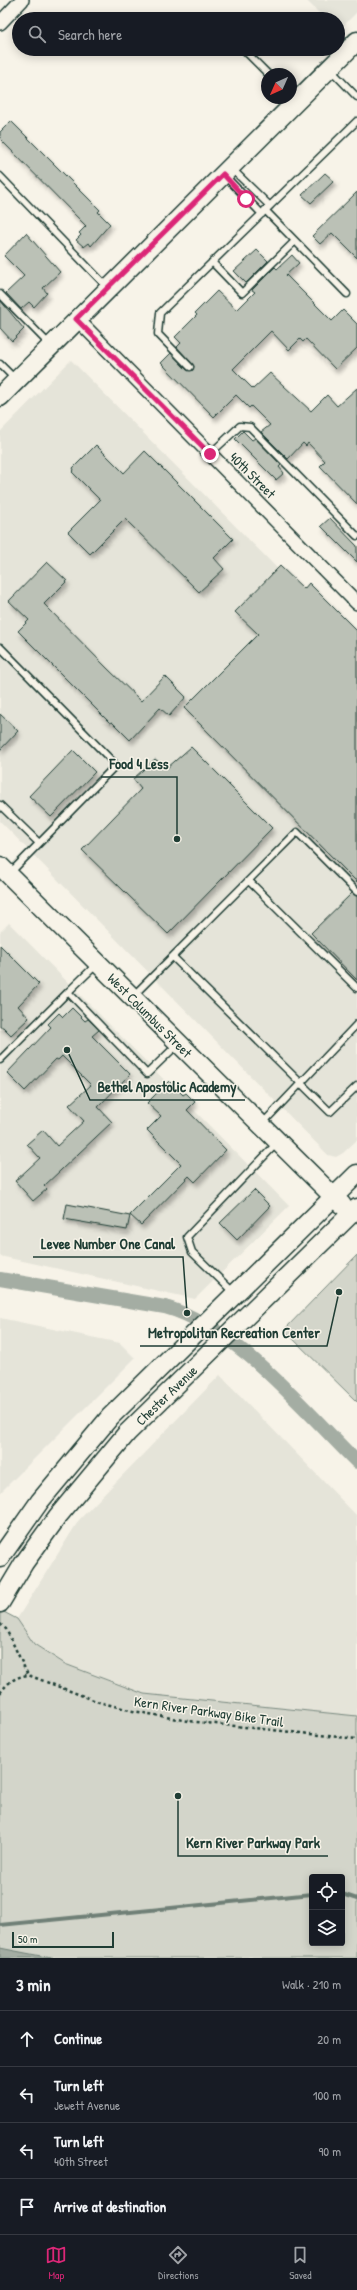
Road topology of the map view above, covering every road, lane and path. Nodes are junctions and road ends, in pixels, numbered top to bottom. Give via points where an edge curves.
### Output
1 (22, 0) edge
2 (0, 23) edge
3 (357, 41) edge
4 (345, 53) edge
5 (250, 56) edge
6 (341, 56) edge
7 (262, 68) edge
8 (329, 68) junction
9 (297, 96) edge
10 (357, 97) edge
11 (289, 104) edge
12 (357, 121) edge
13 (226, 170) junction
14 (0, 176) edge
15 (266, 210) junction
16 (295, 241) junction
17 (212, 262) junction
18 (108, 288) junction
19 (0, 294) edge
20 (347, 294) dead end
21 (76, 319) junction
22 (50, 345) junction
23 (0, 364) edge
24 (190, 367) dead end
25 (16, 381) junction
26 (0, 397) edge
27 (210, 454) junction
28 (357, 536) edge
29 (357, 603) edge
30 (0, 647) edge
31 (0, 805) edge
32 (39, 843) junction
33 (4, 870) edge
34 (249, 881) junction
35 (357, 892) edge
36 (173, 957) junction
37 (98, 963) junction
38 (357, 988) edge
39 (68, 992) junction
40 (132, 997) junction
41 (357, 1024) edge
42 (179, 1044) junction
43 (0, 1060) edge
44 (301, 1083) junction
45 (357, 1086) edge
46 (261, 1125) junction
47 (278, 1142) junction
48 (357, 1174) edge
49 (334, 1197) junction
50 (354, 1211) edge
51 (233, 1296) junction
52 (0, 1558) edge
53 (0, 1603) edge
54 (0, 1624) edge
55 (28, 1675) junction
56 (0, 1693) edge
57 (357, 1739) edge

1 - 2 street
3 - 4 main road
5 - 7 lane
6 - 8 main road
8 - 9 main road
8 - 10 lane
11 - 13 main road
12 - 15 lane
13 - 15 lane
13 - 15 lane
13 - 18 main road
14 - 18 lane
15 - 16 lane
15 - 17 lane
16 - 17 lane via 242,292
16 - 20 lane
17 - 24 lane via 160,313 158,334
18 - 21 main road
19 - 22 lane
21 - 22 main road
21 - 27 street, 40th Street
22 - 25 main road
23 - 25 lane
25 - 26 main road
27 - 28 lane via 240,426 250,427
27 - 29 street, 40th Street
30 - 32 lane via 116,765
31 - 32 lane
32 - 33 lane
33 - 37 main road, West Columbus Street
34 - 35 lane via 297,832
34 - 36 lane
34 - 38 lane
36 - 40 lane
36 - 44 lane
37 - 39 lane
37 - 40 main road, West Columbus Street
39 - 42 lane via 147,1074
39 - 43 lane
40 - 42 main road, West Columbus Street
41 - 44 lane
42 - 46 main road, West Columbus Street
44 - 45 lane via 330,1112
44 - 46 lane
46 - 47 main road, West Columbus Street
47 - 49 main road, West Columbus Street
47 - 51 lane via 187,1238 192,1252
48 - 49 main road, Chester Avenue
49 - 50 main road, West Columbus Street
49 - 51 main road, Chester Avenue
50 - 53 main road, Chester Avenue via 127,1433 88,1479 24,1563
51 - 52 main road, Chester Avenue via 110,1418 40,1502
54 - 55 path via 6,1629
55 - 56 path via 8,1682
55 - 57 path, Kern River Parkway Bike Trail via 99,1702 133,1711 188,1721

